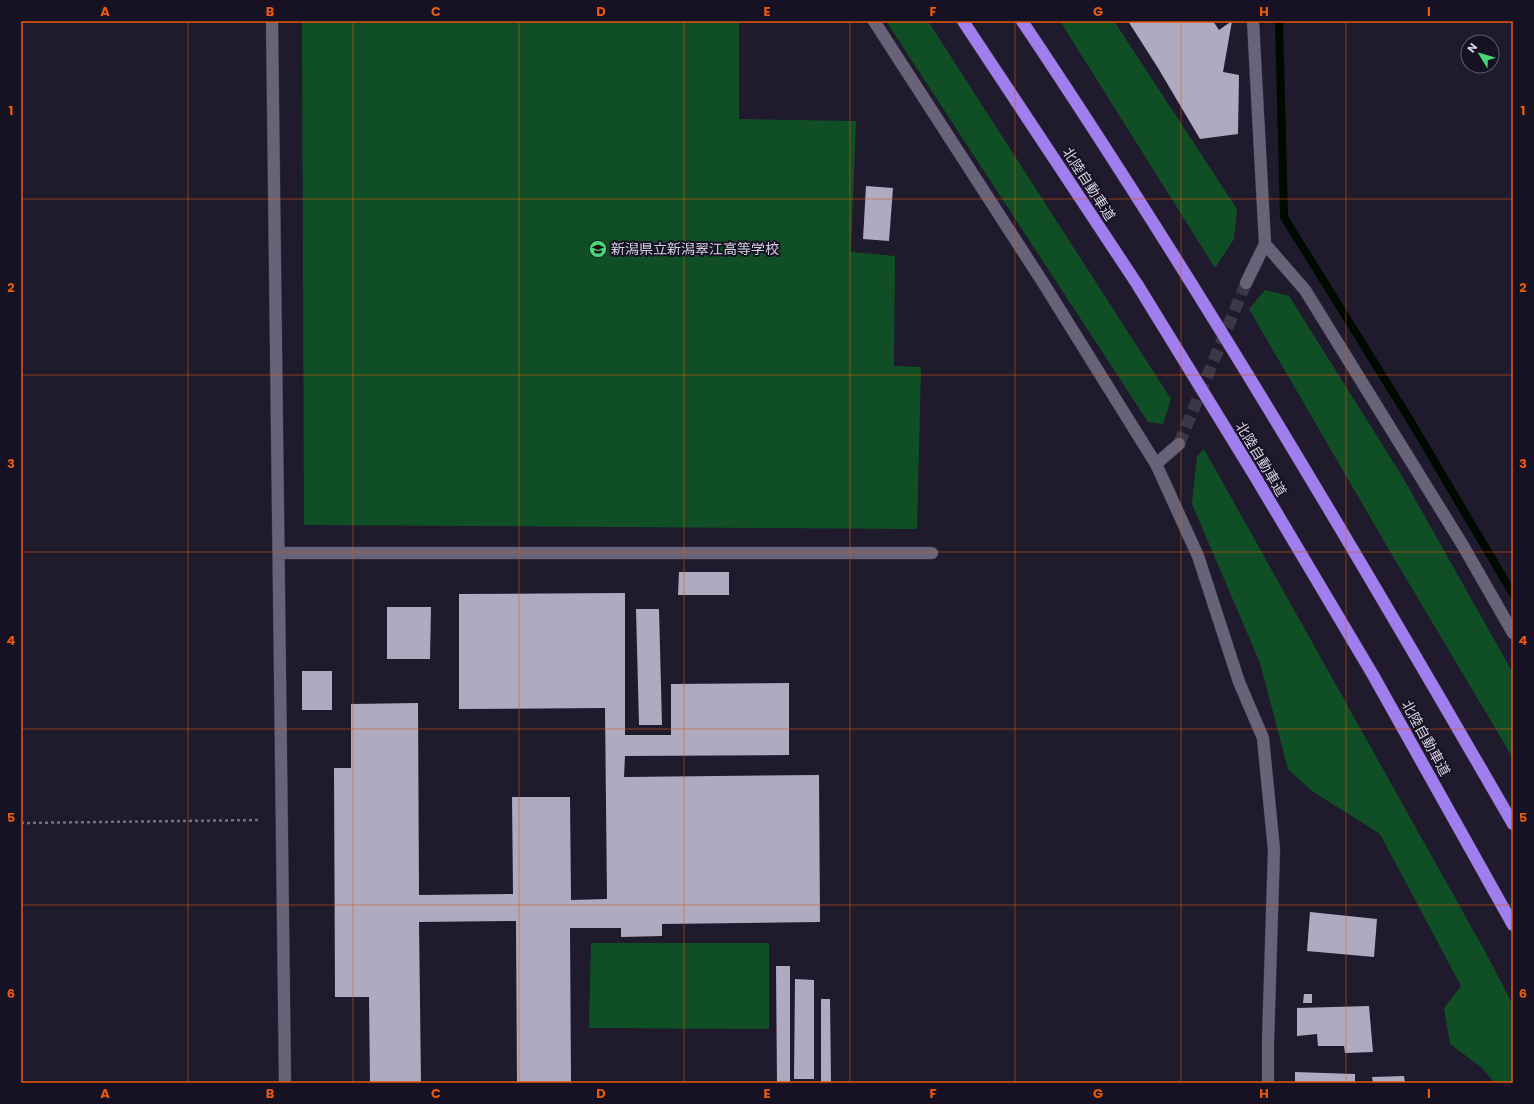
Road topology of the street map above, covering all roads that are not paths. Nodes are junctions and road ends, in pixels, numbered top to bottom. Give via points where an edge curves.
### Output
1 (272, 21) edge
2 (874, 21) edge
3 (963, 21) edge
4 (1022, 21) edge
5 (1253, 21) edge
6 (1265, 244) junction
7 (1246, 283) tunnel mouth
8 (1179, 444) tunnel mouth
9 (1156, 464) junction
10 (279, 553) junction
11 (932, 553) dead end
12 (1513, 633) edge
13 (1513, 824) edge
14 (1513, 925) edge
15 (285, 1083) edge
16 (1268, 1083) edge

1 - 10 street
2 - 9 street via 1042,281
3 - 14 highway, 北陸自動車道 via 1137,284 1253,473 1373,675
4 - 13 highway via 1285,434
5 - 6 street
6 - 7 street
6 - 12 street via 1305,290 1462,544
8 - 9 street
9 - 16 street via 1198,556 1239,682 1264,738 1274,850
10 - 11 street
10 - 15 street

